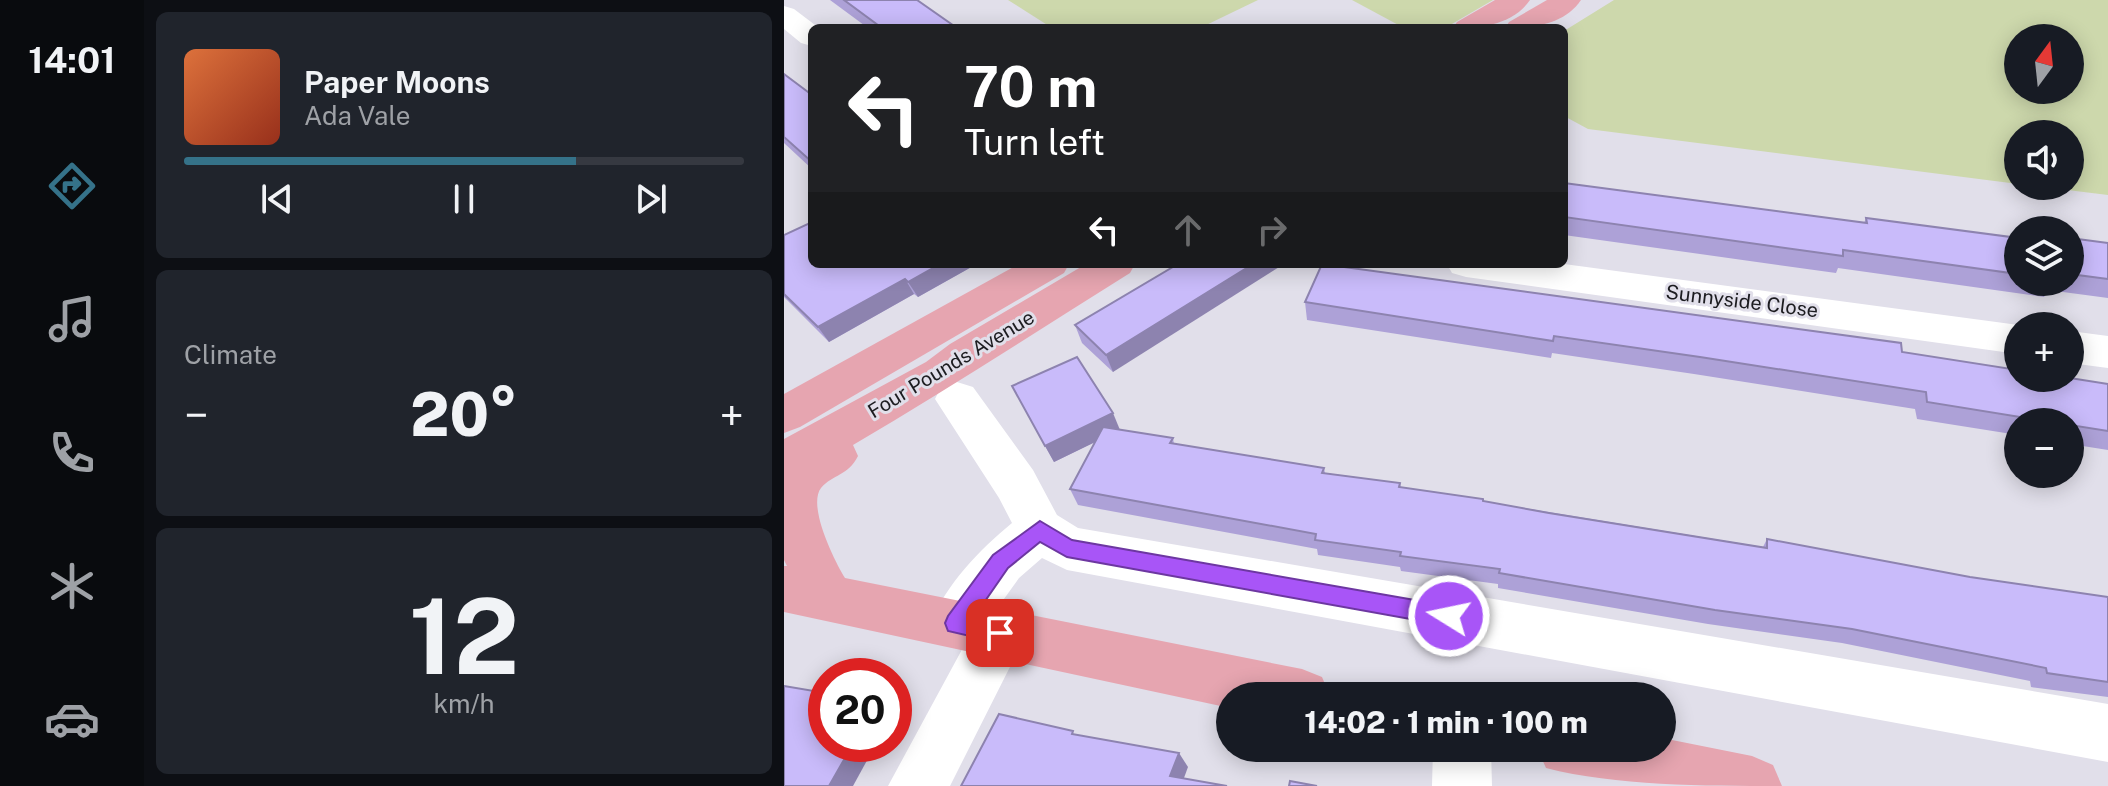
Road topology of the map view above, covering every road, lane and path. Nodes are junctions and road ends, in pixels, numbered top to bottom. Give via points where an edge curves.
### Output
1 (1516, 0) edge
2 (1567, 0) edge
3 (784, 15) edge
4 (1475, 24) edge
5 (1527, 24) edge
6 (808, 34) edge
7 (1043, 268) edge
8 (1108, 268) edge
9 (1495, 268) edge
10 (2004, 337) edge
11 (2084, 349) edge
12 (2108, 352) edge
13 (949, 386) junction
14 (784, 415) edge
15 (784, 462) edge
16 (1040, 530) junction
17 (806, 594) edge
18 (978, 628) junction
19 (1235, 682) edge
20 (2108, 733) edge
21 (1462, 762) edge
22 (1614, 762) edge
23 (1666, 777) edge
24 (918, 786) edge
25 (1462, 786) edge
26 (1752, 786) edge

1 - 4 main road
2 - 5 main road
3 - 6 street
7 - 14 main road, Four Pounds Avenue
8 - 13 main road, Four Pounds Avenue via 965,355
9 - 10 street, Sunnyside Close
11 - 12 street
13 - 15 main road, Four Pounds Avenue
13 - 16 street via 1016,484
13 - 17 main road via 796,481 786,506 788,530
16 - 18 street via 1001,562
16 - 20 street via 1067,548
17 - 18 main road
18 - 19 main road
18 - 24 street
21 - 25 street
22 - 23 main road
23 - 26 main road

